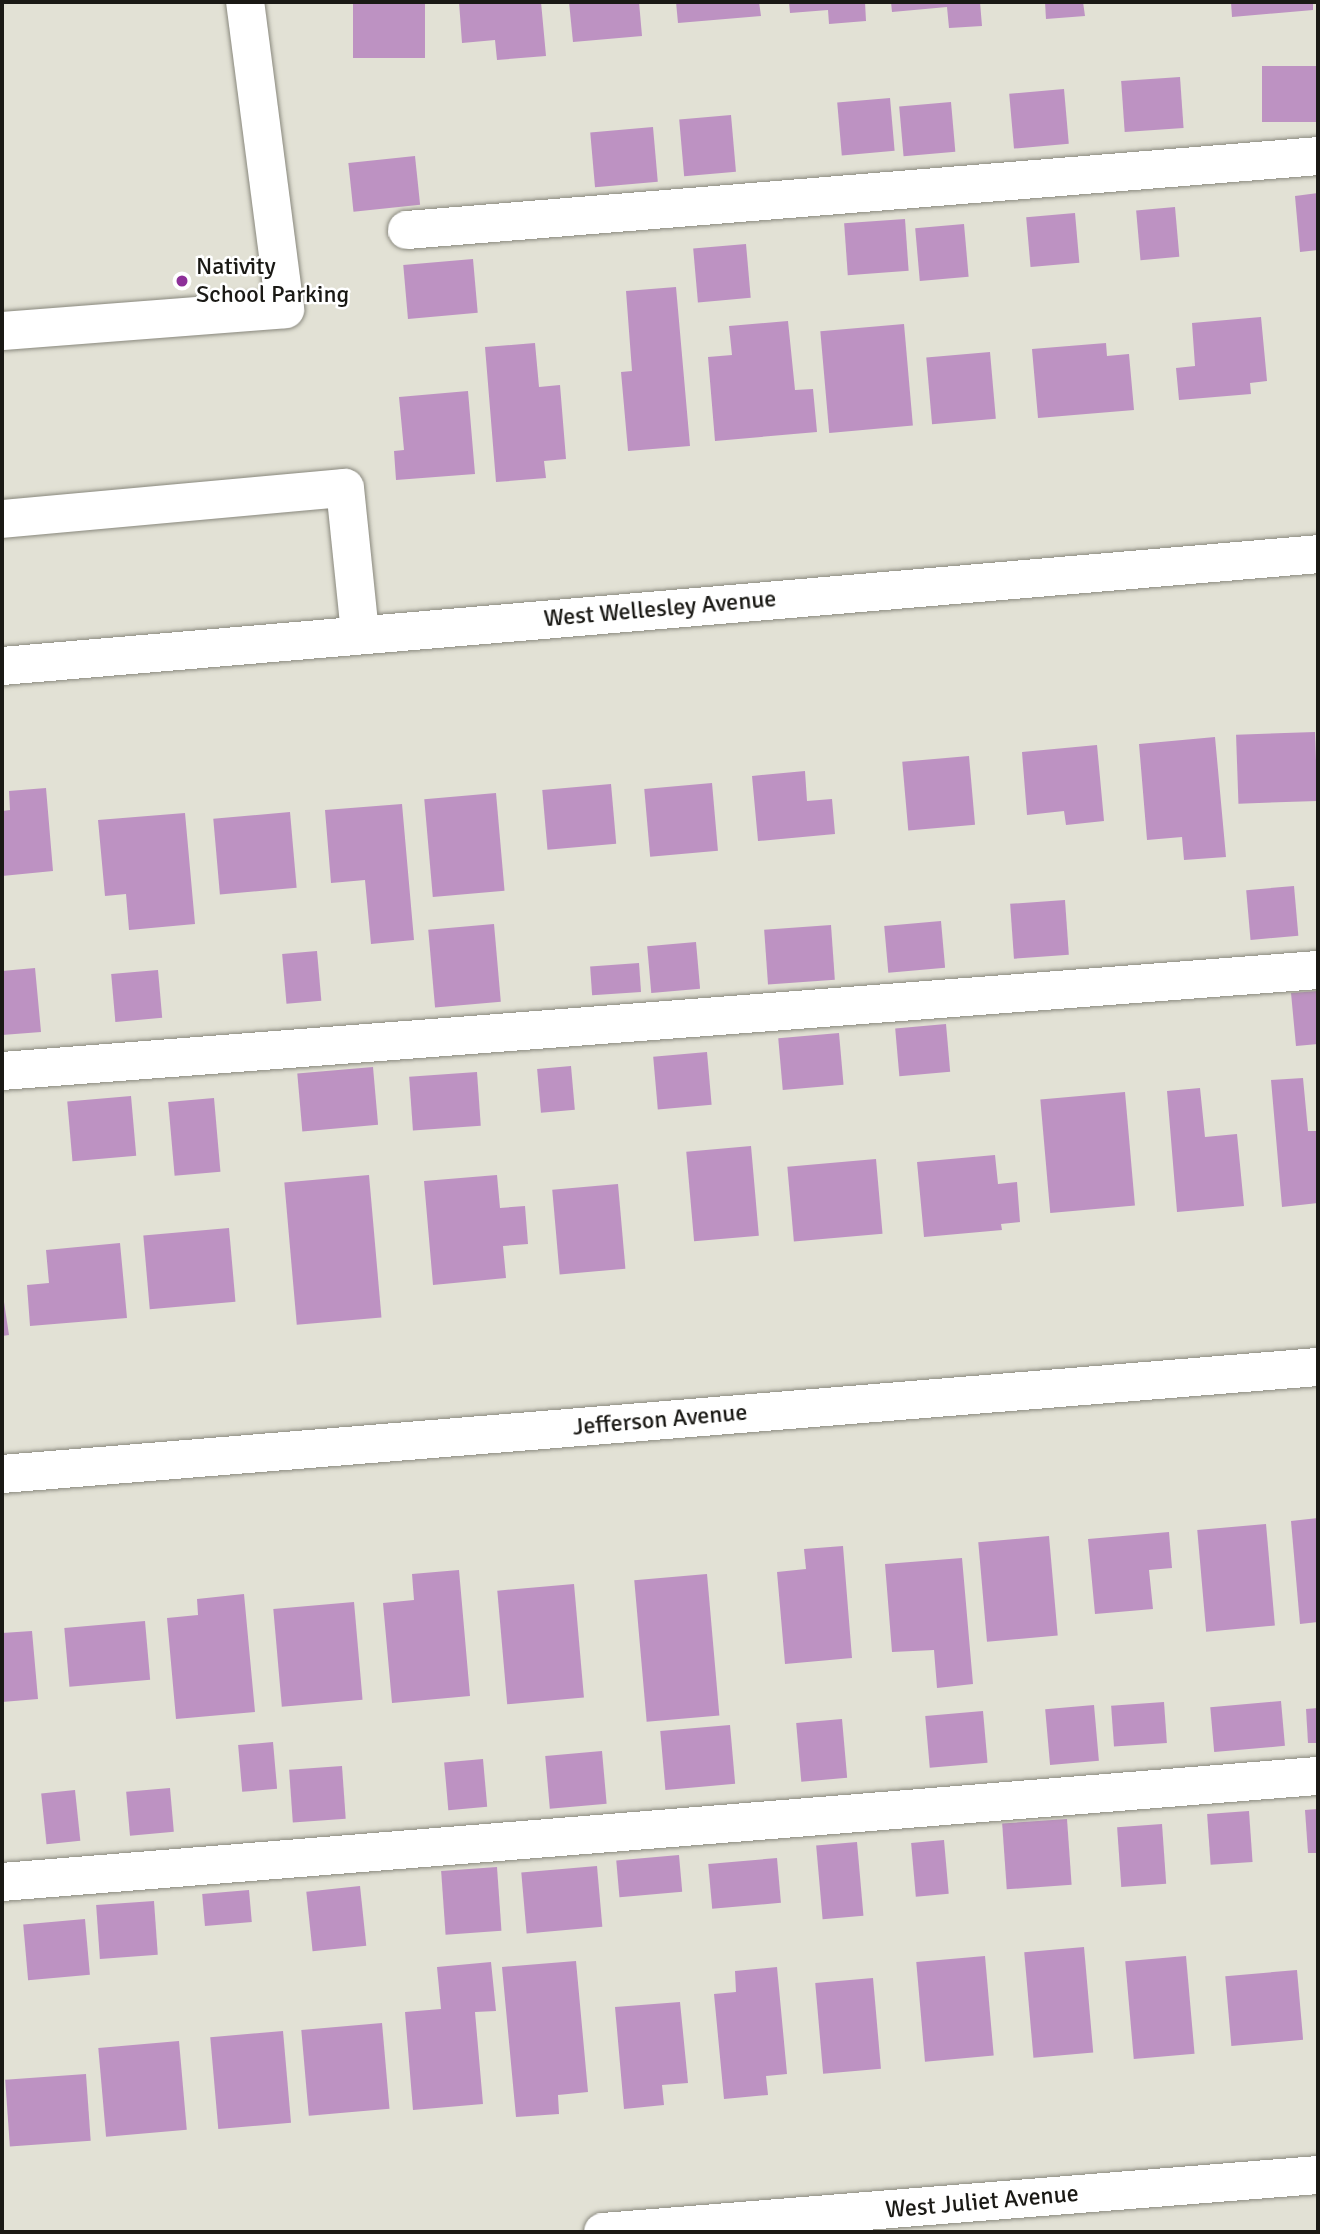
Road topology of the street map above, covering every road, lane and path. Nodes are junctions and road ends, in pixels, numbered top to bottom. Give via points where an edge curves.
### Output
1 (245, 2) edge
2 (1318, 156) edge
3 (407, 230) dead end
4 (2, 331) edge
5 (2, 519) edge
6 (1318, 554) edge
7 (360, 634) junction
8 (2, 666) edge
9 (1318, 970) edge
10 (2, 1071) edge
11 (1318, 1367) edge
12 (2, 1474) edge
13 (1318, 1776) edge
14 (2, 1882) edge
15 (1318, 2175) edge
16 (603, 2232) edge

1 - 4 street via 285,309
2 - 3 street
5 - 7 street via 345,488
6 - 7 street, West Wellesley Avenue
7 - 8 street, West Wellesley Avenue
9 - 10 street
11 - 12 street, Jefferson Avenue
13 - 14 street
15 - 16 street, West Juliet Avenue

